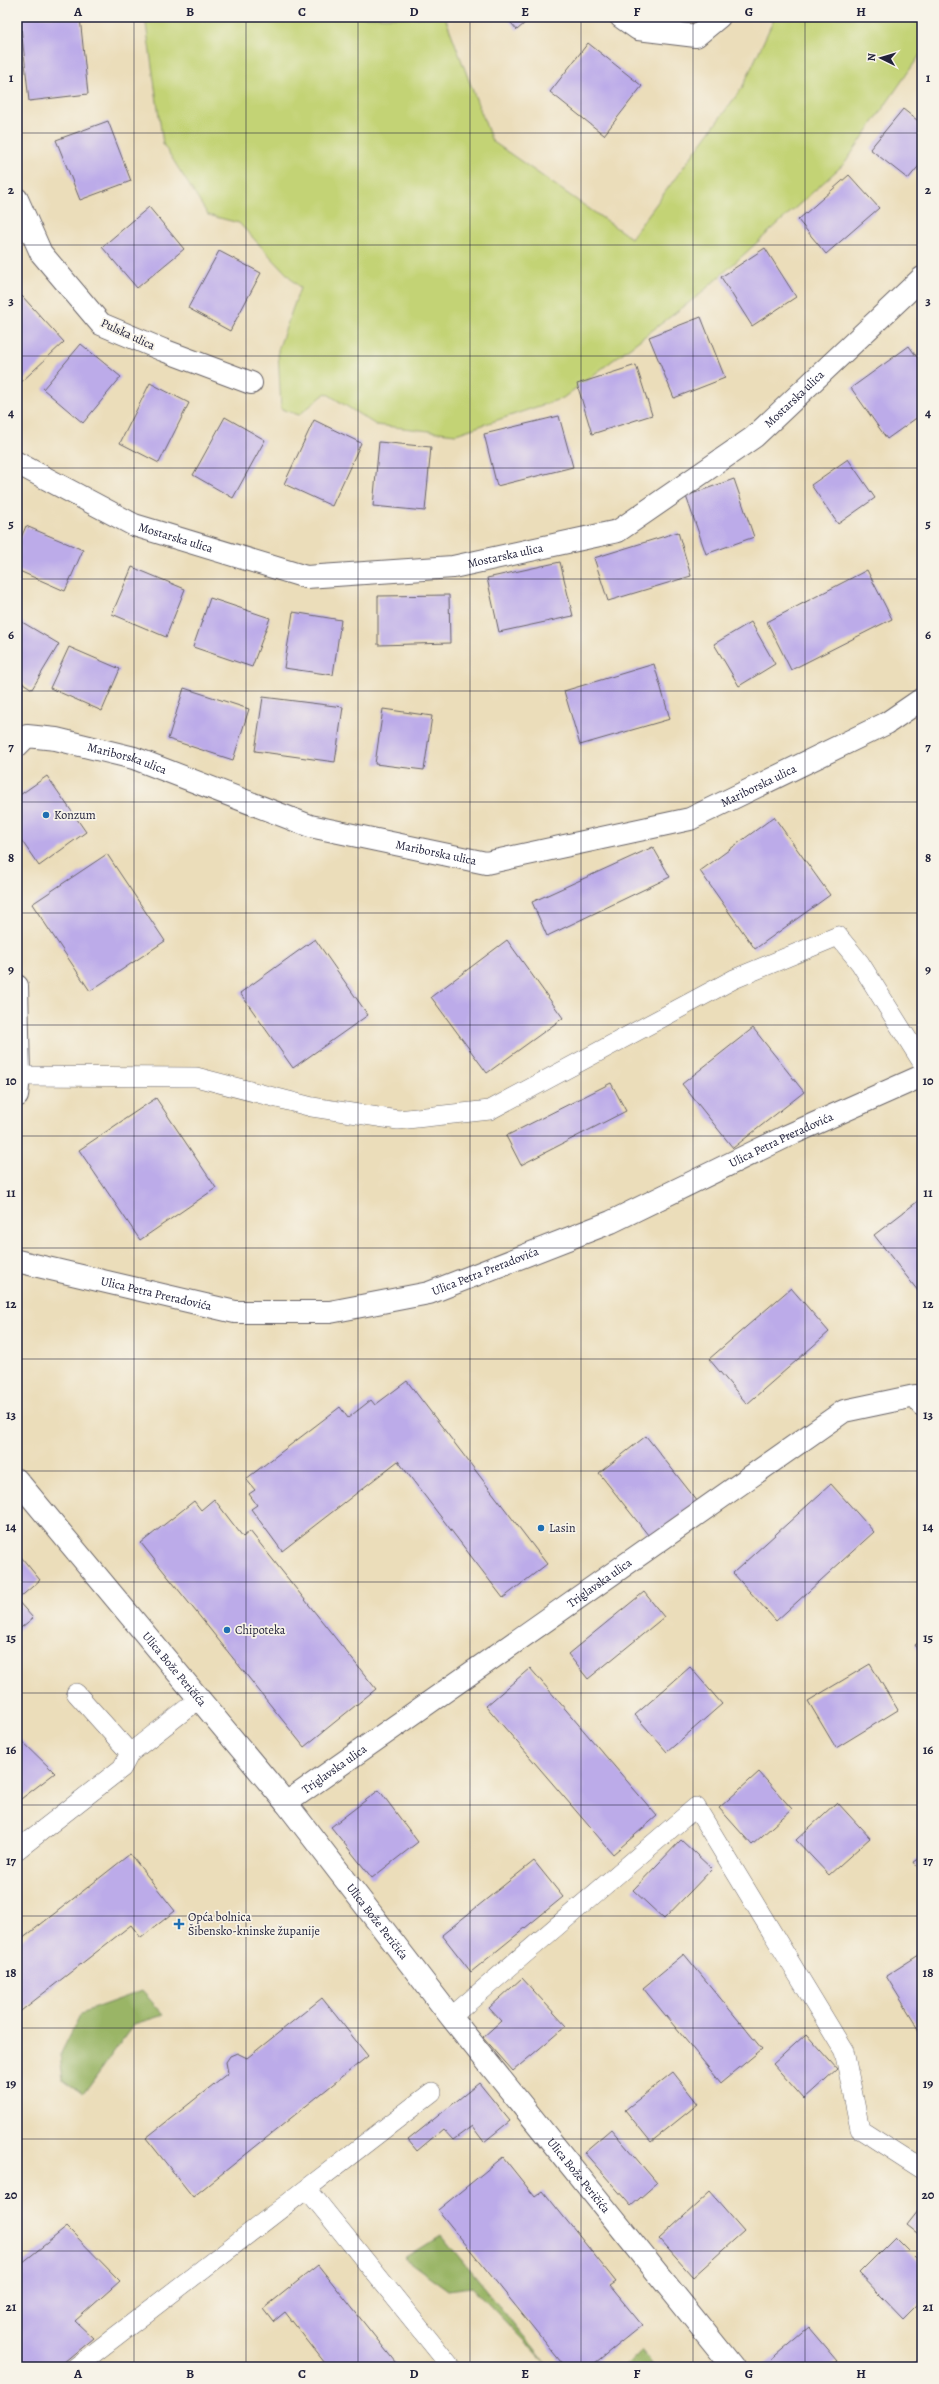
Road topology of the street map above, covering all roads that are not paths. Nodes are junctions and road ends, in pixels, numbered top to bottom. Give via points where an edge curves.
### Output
1 (621, 17) edge
2 (720, 17) edge
3 (17, 199) edge
4 (922, 278) edge
5 (251, 383) dead end
6 (17, 463) edge
7 (922, 699) edge
8 (20, 738) edge
9 (17, 986) edge
10 (922, 1062) edge
11 (922, 1076) edge
12 (18, 1086) edge
13 (17, 1261) edge
14 (922, 1405) edge
15 (17, 1480) edge
16 (76, 1694) dead end
17 (199, 1699) junction
18 (130, 1753) junction
19 (286, 1803) junction
20 (17, 1850) edge
21 (451, 2017) junction
22 (432, 2092) dead end
23 (922, 2169) edge
24 (308, 2190) junction
25 (76, 2367) edge
26 (450, 2367) edge
27 (733, 2367) edge

1 - 2 street via 638,29 696,36
3 - 5 street, Pulska ulica via 41,253 101,324
4 - 6 street, Mostarska ulica via 754,437 618,531 453,567 306,577 134,525
7 - 8 street, Mariborska ulica via 887,723 690,819 486,862 310,826 134,758 56,739
9 - 12 street
10 - 12 lane via 860,963 838,936 734,980 490,1110 398,1120 312,1107 196,1077
11 - 13 street, Ulica Petra Preradovića via 787,1136 611,1222 429,1293 330,1312 235,1312
14 - 19 street, Triglavska ulica via 915,1396 844,1410
15 - 17 street, Ulica Bože Peričića
16 - 18 lane
17 - 18 lane
17 - 19 street, Ulica Bože Peričića
18 - 20 lane via 122,1768
19 - 21 street, Ulica Bože Peričića
21 - 23 lane via 696,1807 844,2051 860,2129
21 - 27 street, Ulica Bože Peričića
22 - 24 lane
24 - 25 lane
24 - 26 lane

